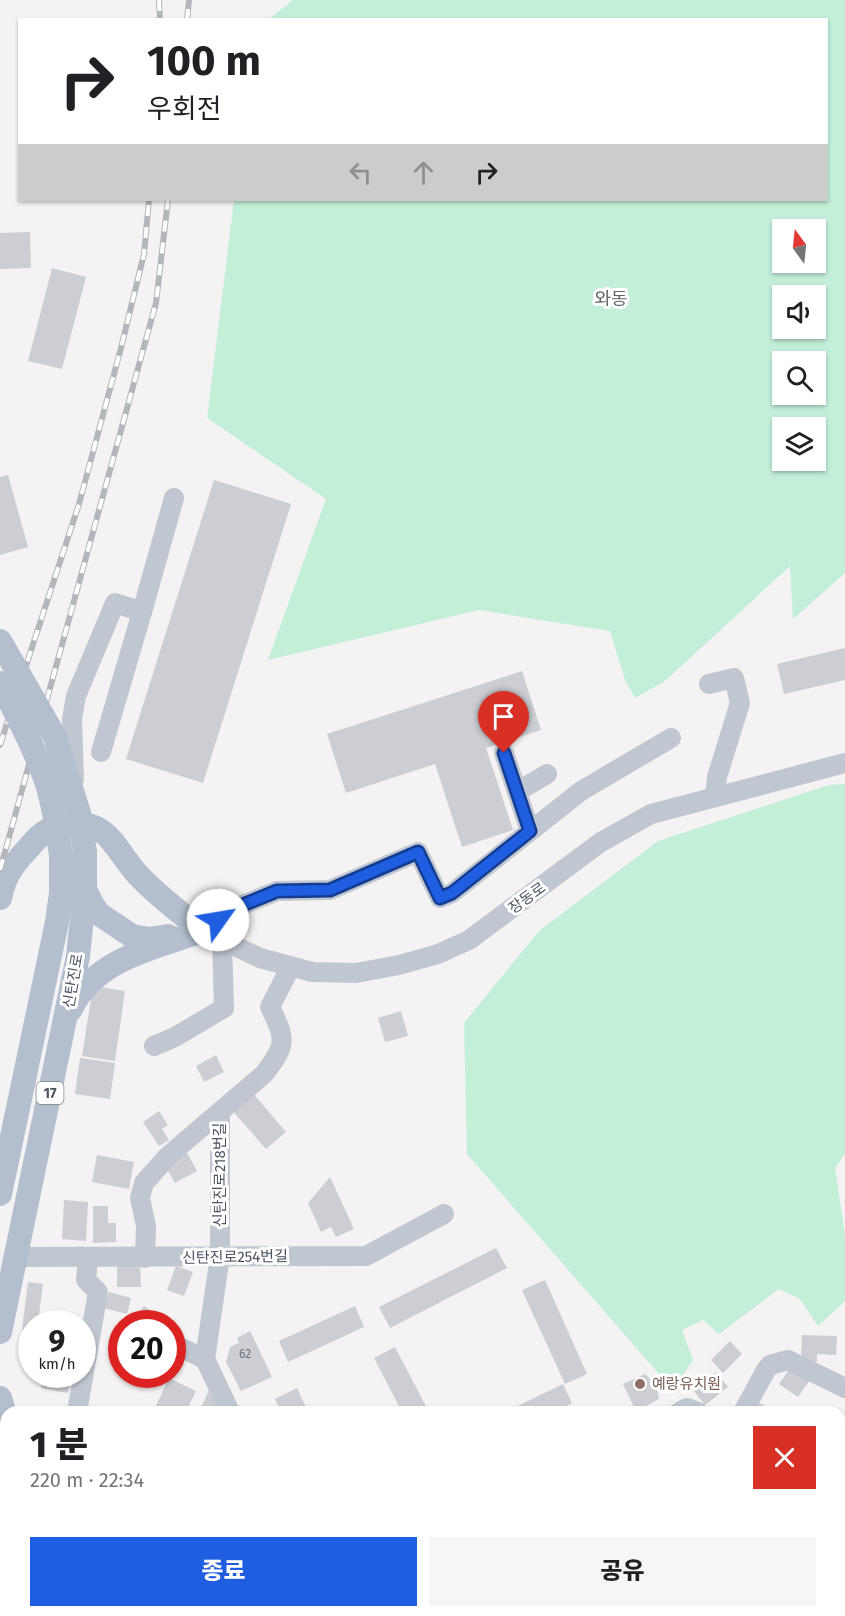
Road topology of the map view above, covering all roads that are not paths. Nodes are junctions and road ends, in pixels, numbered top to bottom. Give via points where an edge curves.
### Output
1 (174, 498) dead end
2 (142, 612) junction
3 (0, 641) edge
4 (0, 683) edge
5 (709, 684) dead end
6 (671, 738) dead end
7 (101, 752) dead end
8 (504, 753) dead end
9 (845, 763) edge
10 (547, 774) dead end
11 (517, 792) junction
12 (715, 796) junction
13 (83, 822) junction
14 (530, 831) junction
15 (85, 889) junction
16 (0, 897) edge
17 (213, 937) junction
18 (290, 968) junction
19 (65, 1022) junction
20 (154, 1046) dead end
21 (220, 1112) junction
22 (0, 1194) edge
23 (444, 1214) dead end
24 (220, 1256) junction
25 (15, 1257) junction
26 (88, 1258) junction
27 (146, 1258) junction
28 (0, 1332) edge
29 (186, 1350) edge
30 (205, 1359) junction
31 (845, 1388) edge
32 (78, 1406) edge
33 (227, 1406) edge
34 (747, 1406) edge

1 - 2 street
2 - 7 street
2 - 13 street via 115,603 76,696 72,719 74,778
3 - 15 main road, 신탄진로 / 17, bridge via 55,737 79,813
4 - 22 main road, 신탄진로 / 17, bridge via 46,781 61,855 57,922
5 - 12 street via 734,678 740,703 717,777
6 - 14 street via 581,791
8 - 11 street
9 - 12 street, 장동로
10 - 11 street
11 - 14 street
12 - 18 street, 장동로 via 651,814 601,842 469,940 438,954 356,973
13 - 16 main road via 57,825 39,836 3,881
13 - 17 main road via 99,828 139,877
14 - 17 street via 452,893 440,898 418,852 330,890 277,891 233,909
15 - 17 main road via 99,914 132,936
15 - 19 main road, 신탄진로 / 17 via 78,956
17 - 18 street, 장동로
17 - 19 main road via 139,953 112,965 77,998
17 - 20 street via 224,1008
18 - 21 street via 270,1007 283,1043 275,1060
19 - 25 main road, 신탄진로 / 17
21 - 24 street, 신탄진로218번길
21 - 27 street via 168,1156 144,1183 140,1198 146,1226
23 - 24 street, 신탄진로254번길 via 366,1256
24 - 27 street, 신탄진로254번길
24 - 30 street, 신탄진로218번길
25 - 26 street, 신탄진로254번길
25 - 28 main road, 신탄진로 / 17
26 - 27 street, 신탄진로254번길
26 - 32 street via 86,1280 98,1292
29 - 30 street
30 - 33 street
31 - 34 street via 788,1360 770,1365

